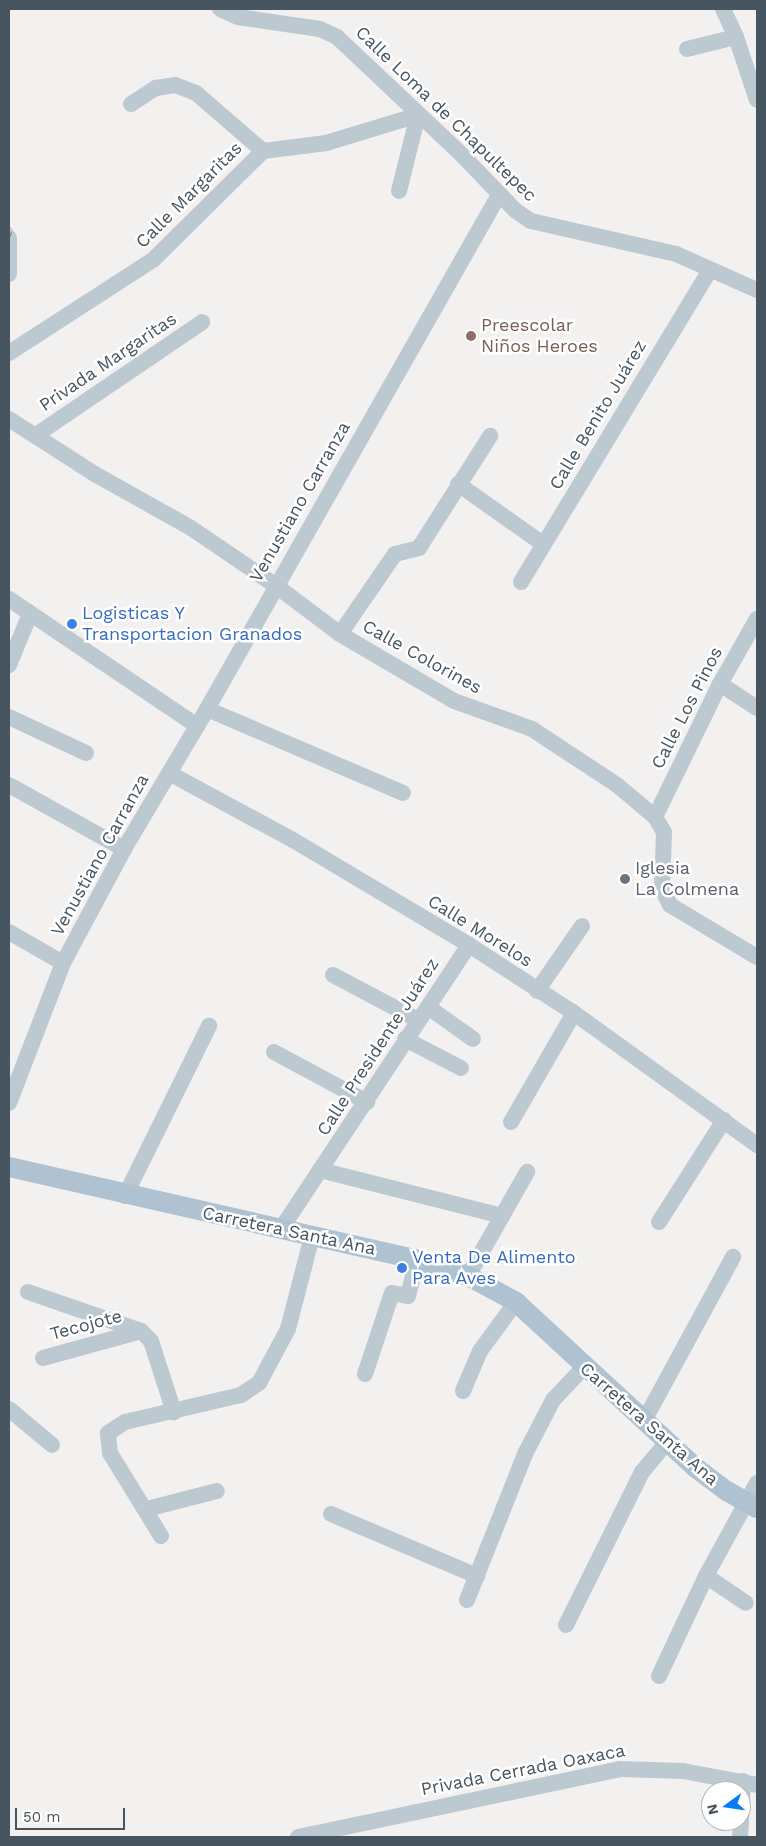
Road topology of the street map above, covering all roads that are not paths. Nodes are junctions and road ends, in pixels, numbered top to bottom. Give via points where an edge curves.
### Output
1 (220, 9) edge
2 (723, 9) edge
3 (736, 37) junction
4 (687, 49) dead end
5 (757, 100) edge
6 (131, 104) dead end
7 (418, 115) junction
8 (263, 151) junction
9 (399, 192) dead end
10 (500, 193) junction
11 (9, 238) edge
12 (710, 270) junction
13 (9, 274) edge
14 (757, 290) edge
15 (202, 322) dead end
16 (9, 353) edge
17 (9, 419) edge
18 (36, 436) junction
19 (490, 436) dead end
20 (458, 484) junction
21 (544, 544) junction
22 (521, 582) dead end
23 (275, 585) junction
24 (9, 599) edge
25 (30, 614) junction
26 (757, 619) edge
27 (340, 634) junction
28 (9, 664) edge
29 (720, 684) junction
30 (757, 708) edge
31 (207, 709) junction
32 (9, 717) edge
33 (197, 726) junction
34 (86, 753) dead end
35 (169, 773) junction
36 (9, 785) edge
37 (403, 793) dead end
38 (655, 817) junction
39 (124, 849) junction
40 (582, 926) dead end
41 (9, 932) edge
42 (469, 945) junction
43 (757, 958) edge
44 (62, 963) junction
45 (333, 975) dead end
46 (538, 991) junction
47 (428, 1007) junction
48 (574, 1013) junction
49 (418, 1020) junction
50 (209, 1026) dead end
51 (405, 1039) junction
52 (473, 1039) dead end
53 (274, 1052) dead end
54 (460, 1068) dead end
55 (367, 1102) junction
56 (9, 1103) edge
57 (724, 1120) junction
58 (510, 1122) dead end
59 (757, 1144) edge
60 (9, 1168) edge
61 (320, 1170) junction
62 (527, 1172) dead end
63 (125, 1196) junction
64 (502, 1216) junction
65 (659, 1222) dead end
66 (281, 1229) junction
67 (312, 1236) junction
68 (733, 1257) dead end
69 (417, 1260) junction
70 (468, 1276) junction
71 (28, 1292) dead end
72 (516, 1302) junction
73 (141, 1331) junction
74 (43, 1358) dead end
75 (584, 1367) junction
76 (365, 1374) dead end
77 (464, 1391) dead end
78 (9, 1409) edge
79 (174, 1412) junction
80 (644, 1421) junction
81 (667, 1442) junction
82 (52, 1445) dead end
83 (757, 1483) edge
84 (217, 1491) dead end
85 (751, 1505) edge
86 (146, 1509) junction
87 (331, 1514) dead end
88 (161, 1536) dead end
89 (477, 1576) junction
90 (706, 1576) junction
91 (467, 1600) dead end
92 (746, 1603) dead end
93 (566, 1626) dead end
94 (659, 1676) dead end
95 (739, 1781) edge
96 (298, 1837) edge

1 - 7 street, Calle Loma de Chapultepec via 238,17 320,29 337,37
2 - 3 street
3 - 4 street
3 - 5 street
6 - 8 street via 156,88 175,85 196,93
7 - 8 street, Calle Margaritas via 326,143
7 - 9 street
7 - 10 street, Calle Loma de Chapultepec
8 - 16 street, Calle Margaritas via 148,264
10 - 12 street, Calle Loma de Chapultepec via 516,211 531,221 649,246
10 - 23 street, Venustiano Carranza
11 - 13 street
12 - 14 street, Calle Loma de Chapultepec
12 - 21 street, Calle Benito Juárez
15 - 18 street, Privada Margaritas
17 - 18 street, Calle Colorines
18 - 23 street, Calle Colorines via 93,473 191,528
19 - 20 street
20 - 21 street
20 - 27 street via 420,548 395,554
21 - 22 street, Calle Benito Juárez
23 - 27 street, Calle Colorines
23 - 31 street, Venustiano Carranza
24 - 25 street
25 - 28 street
25 - 33 street
26 - 29 street, Calle Los Pinos
27 - 38 street, Calle Colorines via 454,701 532,729 617,785
29 - 30 street
29 - 38 street, Calle Los Pinos
31 - 33 street, Venustiano Carranza
31 - 37 street
32 - 34 street
33 - 35 street, Venustiano Carranza
35 - 39 street, Venustiano Carranza
35 - 42 street, Calle Morelos via 293,840
36 - 39 street
38 - 43 street, Calle Colorines via 664,832 662,890 670,905
39 - 44 street, Venustiano Carranza
40 - 46 street
41 - 44 street
42 - 46 street, Calle Morelos
42 - 47 street, Calle Presidente Juárez
44 - 56 street, Venustiano Carranza
45 - 49 street
46 - 48 street, Calle Morelos
47 - 49 street, Calle Presidente Juárez
47 - 52 street
48 - 57 street, Calle Morelos
48 - 58 street
49 - 51 street, Calle Presidente Juárez
50 - 63 street
51 - 54 street
51 - 55 street, Calle Presidente Juárez
53 - 55 street
55 - 61 street, Calle Presidente Juárez
57 - 59 street, Calle Morelos
57 - 65 street
60 - 63 main road, Carretera Santa Ana
61 - 64 street
61 - 66 street, Calle Presidente Juárez
62 - 64 street
63 - 66 main road, Carretera Santa Ana
64 - 70 street
66 - 67 main road, Carretera Santa Ana
67 - 69 main road, Carretera Santa Ana
67 - 79 street via 288,1329 259,1383 241,1395
68 - 80 street
69 - 70 main road, Carretera Santa Ana
69 - 76 street via 408,1296 392,1293
70 - 72 main road, Carretera Santa Ana
71 - 73 street
72 - 75 main road, Carretera Santa Ana
72 - 77 street via 480,1351
73 - 74 street, Tecojote
73 - 79 street via 151,1341
75 - 80 main road, Carretera Santa Ana
75 - 89 street via 553,1400 526,1452
78 - 82 street
79 - 86 street via 125,1422 108,1433 110,1454
80 - 81 main road, Carretera Santa Ana
81 - 85 main road, Carretera Santa Ana via 727,1491
81 - 93 street via 642,1472
83 - 85 street
84 - 86 street
85 - 90 street
86 - 88 street
87 - 89 street
89 - 91 street
90 - 92 street
90 - 94 street
95 - 96 street, Privada Cerrada Oaxaca via 683,1771 620,1770

